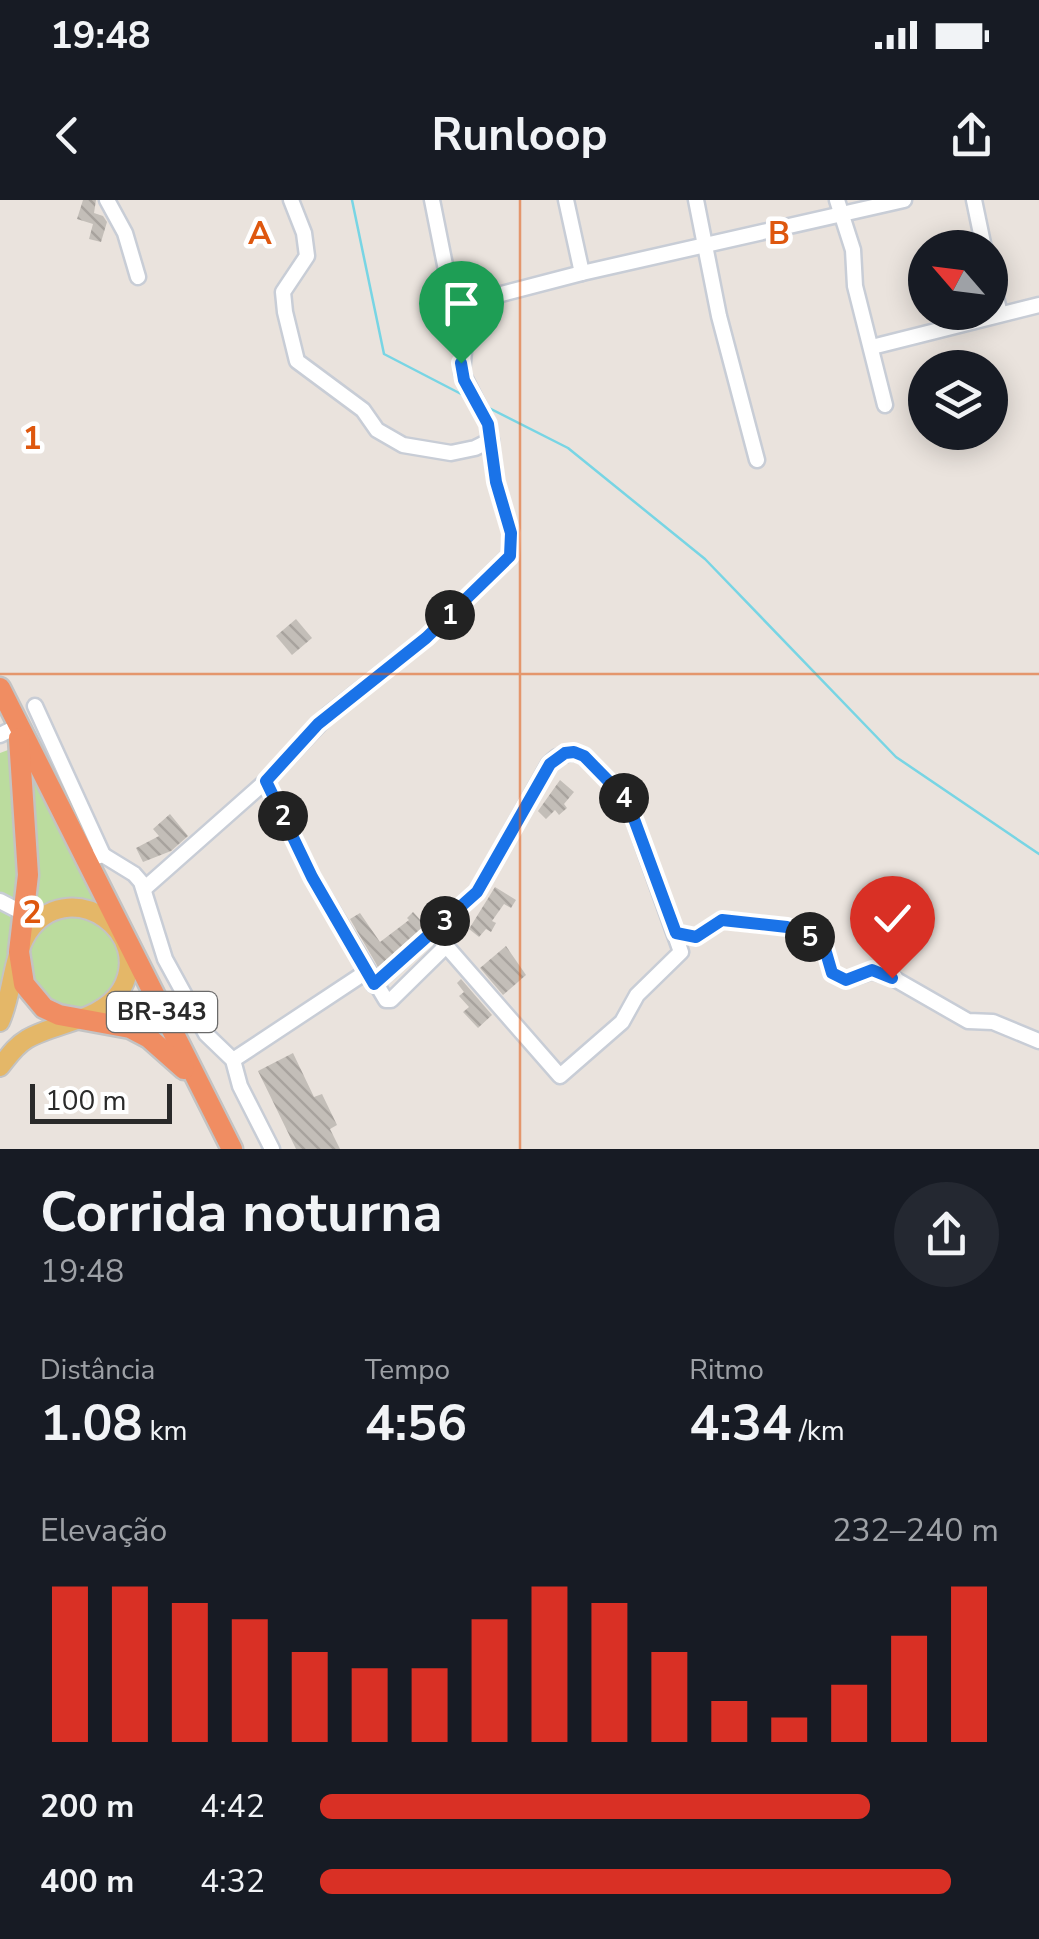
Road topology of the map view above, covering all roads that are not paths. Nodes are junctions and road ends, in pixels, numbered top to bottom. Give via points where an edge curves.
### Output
1 (106, 200) edge
2 (291, 200) edge
3 (432, 200) edge
4 (566, 200) edge
5 (696, 200) edge
6 (904, 200) edge
7 (974, 200) edge
8 (838, 207) edge
9 (980, 230) edge
10 (704, 247) junction
11 (582, 273) junction
12 (138, 277) dead end
13 (460, 304) junction
14 (1039, 305) edge
15 (1008, 312) edge
16 (936, 330) edge
17 (872, 346) junction
18 (342, 394) dead end
19 (884, 405) dead end
20 (492, 446) junction
21 (757, 460) dead end
22 (0, 688) edge
23 (35, 706) dead end
24 (9, 731) edge
25 (266, 781) junction
26 (95, 857) junction
27 (144, 889) junction
28 (0, 901) edge
29 (25, 914) junction
30 (434, 932) junction
31 (676, 933) junction
32 (126, 940) junction
33 (447, 945) junction
34 (19, 952) junction
35 (370, 978) junction
36 (75, 1018) junction
37 (0, 1022) edge
38 (1039, 1041) edge
39 (232, 1060) junction
40 (0, 1067) edge
41 (199, 1085) junction
42 (232, 1149) edge
43 (272, 1149) edge

1 - 12 street via 126,233
2 - 20 street via 308,256 283,292 297,361 403,445 451,454
3 - 13 street
4 - 11 street
5 - 10 street
6 - 8 street
7 - 9 street
8 - 10 street
8 - 17 street
10 - 11 street
10 - 21 street
11 - 13 street
13 - 20 street via 466,330 462,373
14 - 15 street
16 - 17 street
17 - 19 street
18 - 20 street via 383,439 436,457
20 - 25 street via 511,533 505,563 426,638 328,715
22 - 24 highway
23 - 26 street
24 - 26 highway
24 - 29 highway via 26,810
25 - 27 street
25 - 35 street
26 - 27 street via 134,874
26 - 32 highway
27 - 39 street via 165,959 206,1034
28 - 29 street
29 - 34 highway
30 - 31 street via 481,886 550,764 574,752 627,800
30 - 33 street
30 - 35 street
31 - 33 street via 678,959 637,995 622,1022 560,1076
31 - 38 street via 696,937 722,920 787,927 823,942 832,973 846,980 872,970 968,1022 992,1022
32 - 34 main road via 108,918 68,908 42,918
32 - 36 main road via 123,986 102,1009
32 - 41 highway, BR-343
33 - 35 street via 390,1000
34 - 36 highway via 32,997
34 - 37 main road
35 - 39 street
36 - 40 main road via 23,1042
36 - 41 highway via 149,1038
39 - 43 street
41 - 42 highway, BR-343

